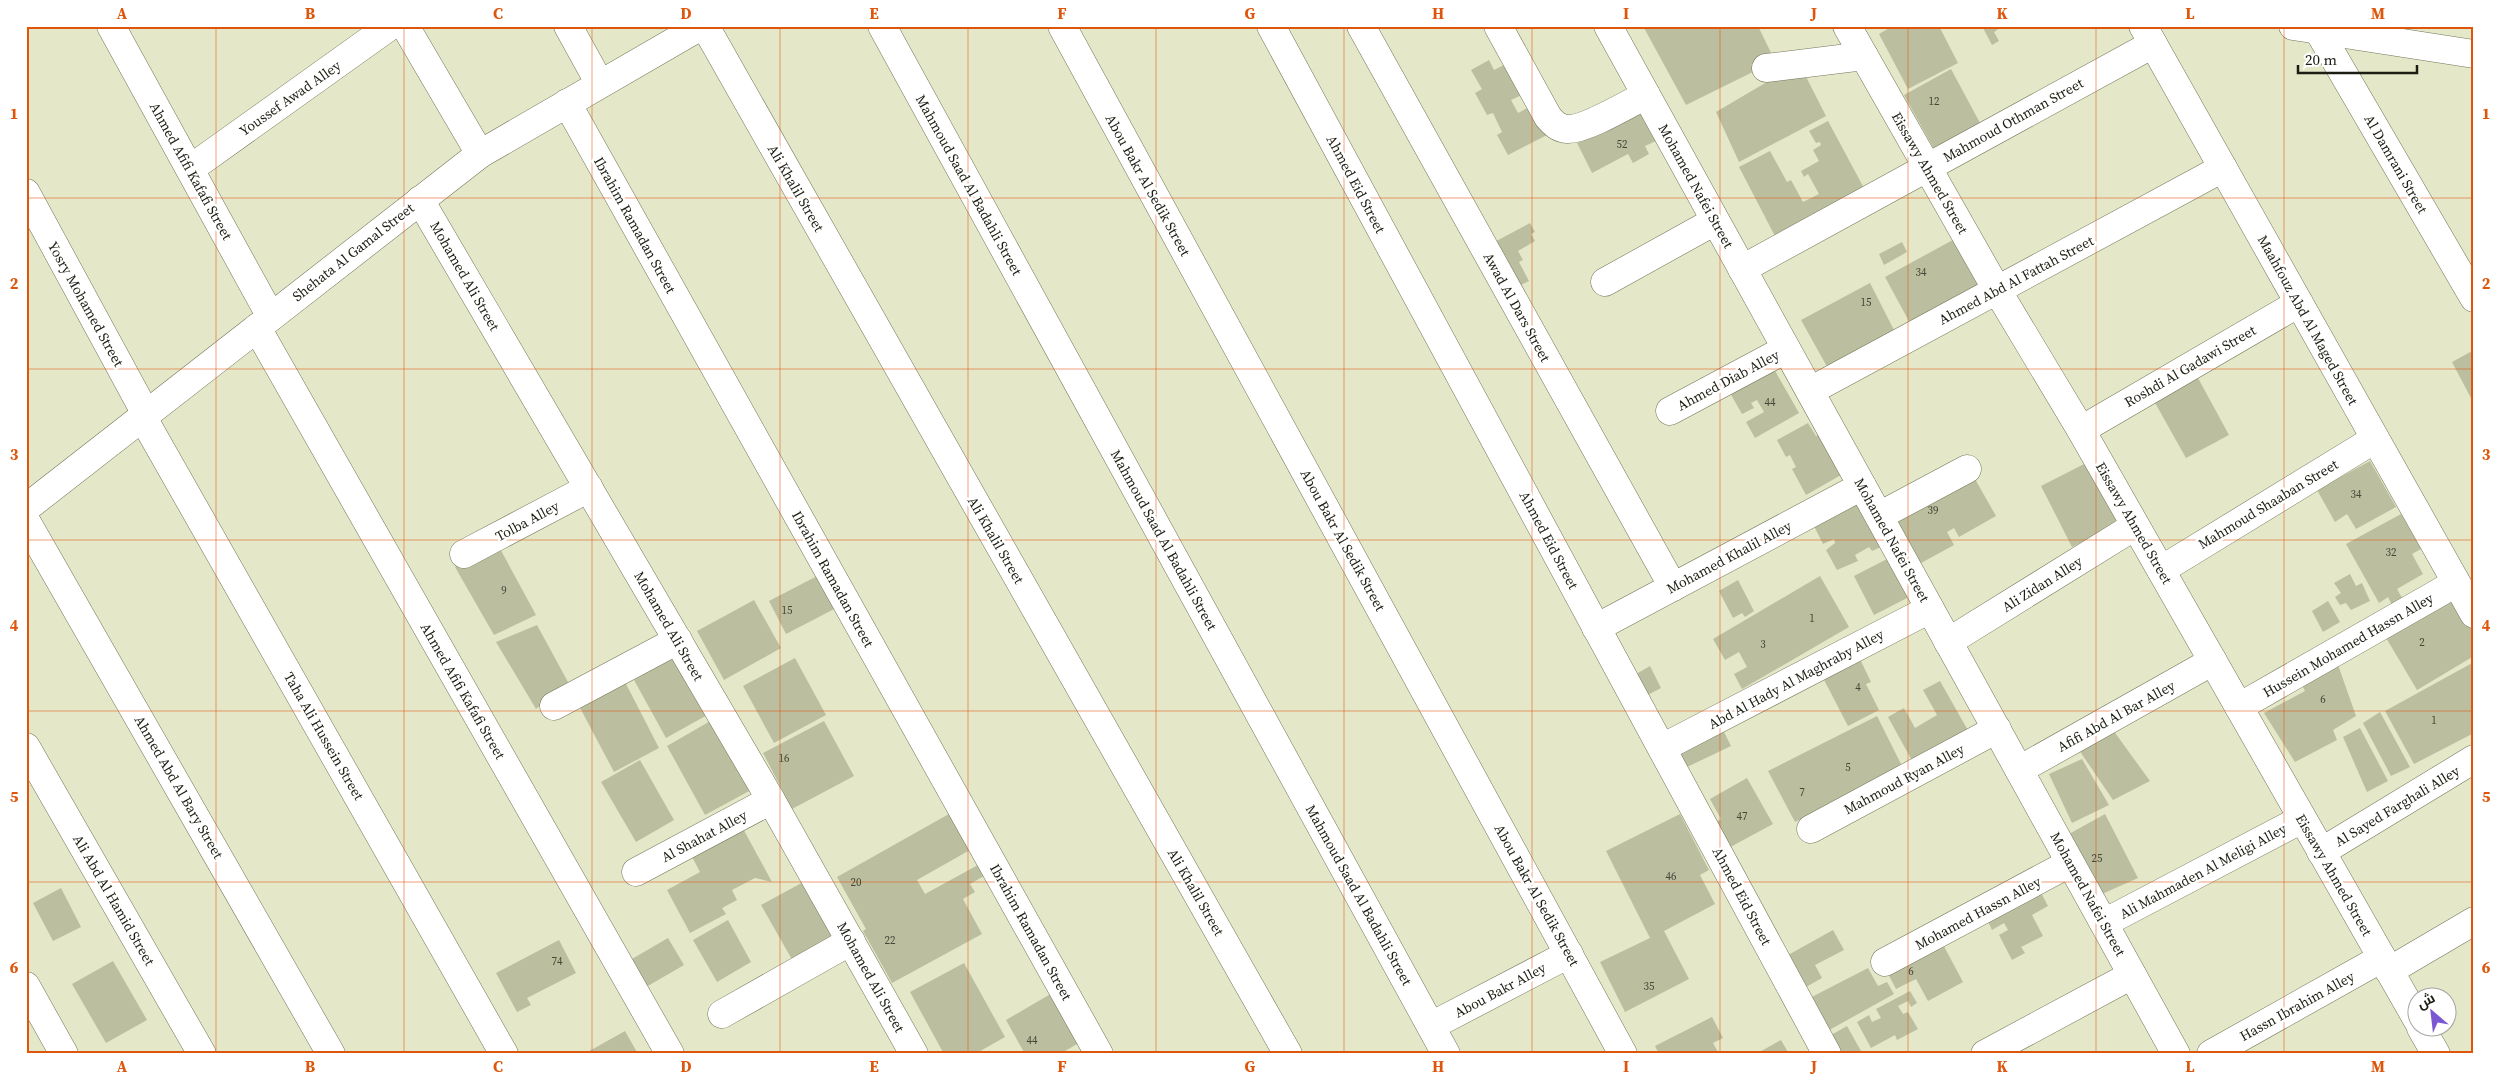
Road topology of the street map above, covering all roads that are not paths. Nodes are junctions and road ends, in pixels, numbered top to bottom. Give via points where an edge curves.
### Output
1 (111, 26) edge
2 (390, 26) edge
3 (405, 26) edge
4 (568, 26) edge
5 (703, 26) edge
6 (882, 26) edge
7 (1062, 26) edge
8 (1271, 26) edge
9 (1361, 26) edge
10 (1498, 26) edge
11 (1608, 26) edge
12 (1847, 26) edge
13 (2305, 28) edge
14 (2148, 35) edge
15 (2474, 54) edge
16 (1864, 56) junction
17 (1766, 68) dead end
18 (600, 84) junction
19 (1646, 95) junction
20 (567, 104) junction
21 (480, 154) junction
22 (1927, 168) junction
23 (2222, 168) junction
24 (190, 169) junction
25 (26, 194) edge
26 (420, 200) junction
27 (1715, 221) junction
28 (1742, 268) junction
29 (1605, 282) dead end
30 (1997, 290) junction
31 (2474, 298) edge
32 (2299, 303) junction
33 (264, 322) junction
34 (1786, 349) junction
35 (1810, 391) junction
36 (1670, 411) dead end
37 (144, 416) junction
38 (2081, 430) junction
39 (2375, 439) junction
40 (1967, 469) dead end
41 (1862, 486) junction
42 (589, 488) junction
43 (26, 508) edge
44 (1879, 516) junction
45 (26, 521) edge
46 (2135, 526) junction
47 (464, 554) dead end
48 (2161, 570) junction
49 (2456, 583) junction
50 (1673, 587) junction
51 (1930, 609) junction
52 (2474, 614) edge
53 (1596, 628) junction
54 (678, 640) junction
55 (1948, 642) junction
56 (2212, 661) junction
57 (554, 706) dead end
58 (2239, 707) junction
59 (1996, 729) junction
60 (26, 747) edge
61 (1662, 748) junction
62 (2474, 759) edge
63 (2019, 770) junction
64 (771, 800) junction
65 (2302, 819) junction
66 (1811, 829) dead end
67 (2321, 852) junction
68 (2070, 863) junction
69 (636, 872) dead end
70 (2474, 921) edge
71 (2104, 923) junction
72 (851, 941) junction
73 (1569, 954) junction
74 (1885, 962) dead end
75 (2385, 964) junction
76 (2132, 975) junction
77 (26, 986) edge
78 (2408, 1004) edge
79 (722, 1014) dead end
80 (1431, 1026) junction
81 (2427, 1038) edge
82 (64, 1054) edge
83 (202, 1054) edge
84 (331, 1054) edge
85 (504, 1054) edge
86 (670, 1054) edge
87 (914, 1054) edge
88 (1099, 1054) edge
89 (1288, 1054) edge
90 (1446, 1054) edge
91 (1623, 1054) edge
92 (1827, 1054) edge
93 (1984, 1054) edge
94 (2176, 1054) edge
95 (2211, 1054) edge
96 (2436, 1054) edge

1 - 24 street, Ahmed Afifi Kafafi Street
2 - 24 street, Youssef Awad Alley
3 - 21 street
4 - 18 street
5 - 18 street, Shehata Al Gamal Street
5 - 89 street, Ali Khalil Street
6 - 80 street, Mahmoud Saad Al Badahli Street
7 - 73 street, Abou Bakr Al Sedik Street
8 - 53 street, Ahmed Eid Street
9 - 50 street, Awad Al Dars Street
10 - 19 street via 1548,118 1558,127 1570,130 1583,127
11 - 19 street, Mohamed Nafei Street
12 - 16 street, Eissawy Ahmed Street
13 - 15 street
13 - 31 street, Al Damrani Street
14 - 22 street, Mahmoud Othman Street
14 - 23 street, Maahfouz Abd Al Maged Street
16 - 17 street
16 - 22 street, Eissawy Ahmed Street
18 - 20 street, Shehata Al Gamal Street
19 - 27 street, Mohamed Nafei Street
20 - 21 street, Shehata Al Gamal Street
20 - 88 street, Ibrahim Ramadan Street
21 - 26 street, Shehata Al Gamal Street
22 - 28 street, Mahmoud Othman Street
22 - 30 street, Eissawy Ahmed Street
23 - 30 street, Ahmed Abd Al Fattah Street
23 - 32 street, Maahfouz Abd Al Maged Street
24 - 33 street, Ahmed Afifi Kafafi Street
25 - 37 street, Yosry Mohamed Street
26 - 33 street, Shehata Al Gamal Street
26 - 42 street, Mohamed Ali Street
27 - 28 street, Mohamed Nafei Street
27 - 29 street
28 - 34 street, Mohamed Nafei Street
30 - 35 street, Ahmed Abd Al Fattah Street
30 - 38 street, Eissawy Ahmed Street
32 - 38 street, Roshdi Al Gadawi Street
32 - 39 street, Maahfouz Abd Al Maged Street
33 - 37 street, Shehata Al Gamal Street
33 - 86 street, Ahmed Afifi Kafafi Street
34 - 35 street, Mohamed Nafei Street
34 - 36 street, Ahmed Diab Alley
35 - 41 street, Mohamed Nafei Street
37 - 43 street, Shehata Al Gamal Street
37 - 85 street, Taha Ali Hussein Street
38 - 46 street, Eissawy Ahmed Street
39 - 48 street, Mahmoud Shaaban Street
39 - 49 street, Maahfouz Abd Al Maged Street
40 - 44 street
41 - 44 street, Mohamed Nafei Street
41 - 50 street, Mohamed Khalil Alley
42 - 47 street, Tolba Alley
42 - 54 street, Mohamed Ali Street
44 - 51 street, Mohamed Nafei Street
45 - 84 street, Ahmed Abd Al Bary Street
46 - 48 street, Eissawy Ahmed Street
46 - 55 street, Ali Zidan Alley
48 - 56 street, Eissawy Ahmed Street
49 - 52 street, Maahfouz Abd Al Maged Street
49 - 58 street, Hussein Mohamed Hassn Alley
50 - 53 street, Mohamed Khalil Alley
51 - 55 street, Mohamed Nafei Street
51 - 61 street, Abd Al Hady Al Maghraby Alley
53 - 61 street, Ahmed Eid Street
54 - 57 street
54 - 64 street, Mohamed Ali Street
55 - 59 street, Mohamed Nafei Street
56 - 58 street, Eissawy Ahmed Street
56 - 63 street, Afifi Abd Al Bar Alley
58 - 65 street, Eissawy Ahmed Street
59 - 63 street, Mohamed Nafei Street
59 - 66 street, Mahmoud Ryan Alley
60 - 83 street, Ali Abd Al Hamid Street
61 - 92 street, Ahmed Eid Street
62 - 67 street, Al Sayed Farghali Alley
63 - 68 street, Mohamed Nafei Street
64 - 69 street, Al Shahat Alley
64 - 72 street, Mohamed Ali Street
65 - 67 street, Eissawy Ahmed Street
65 - 71 street, Ali Mahmaden Al Meligi Alley
67 - 75 street, Eissawy Ahmed Street
68 - 71 street, Mohamed Nafei Street
68 - 74 street, Mohamed Hassn Alley
70 - 75 street, Hassn Ibrahim Alley
71 - 76 street, Mohamed Nafei Street
72 - 79 street
72 - 87 street, Mohamed Ali Street
73 - 80 street, Abou Bakr Alley
73 - 91 street, Abou Bakr Al Sedik Street
75 - 78 street, Eissawy Ahmed Street
75 - 95 street, Hassn Ibrahim Alley
76 - 93 street
76 - 94 street, Mohamed Nafei Street
77 - 82 street
80 - 90 street, Mahmoud Saad Al Badahli Street
81 - 96 street

